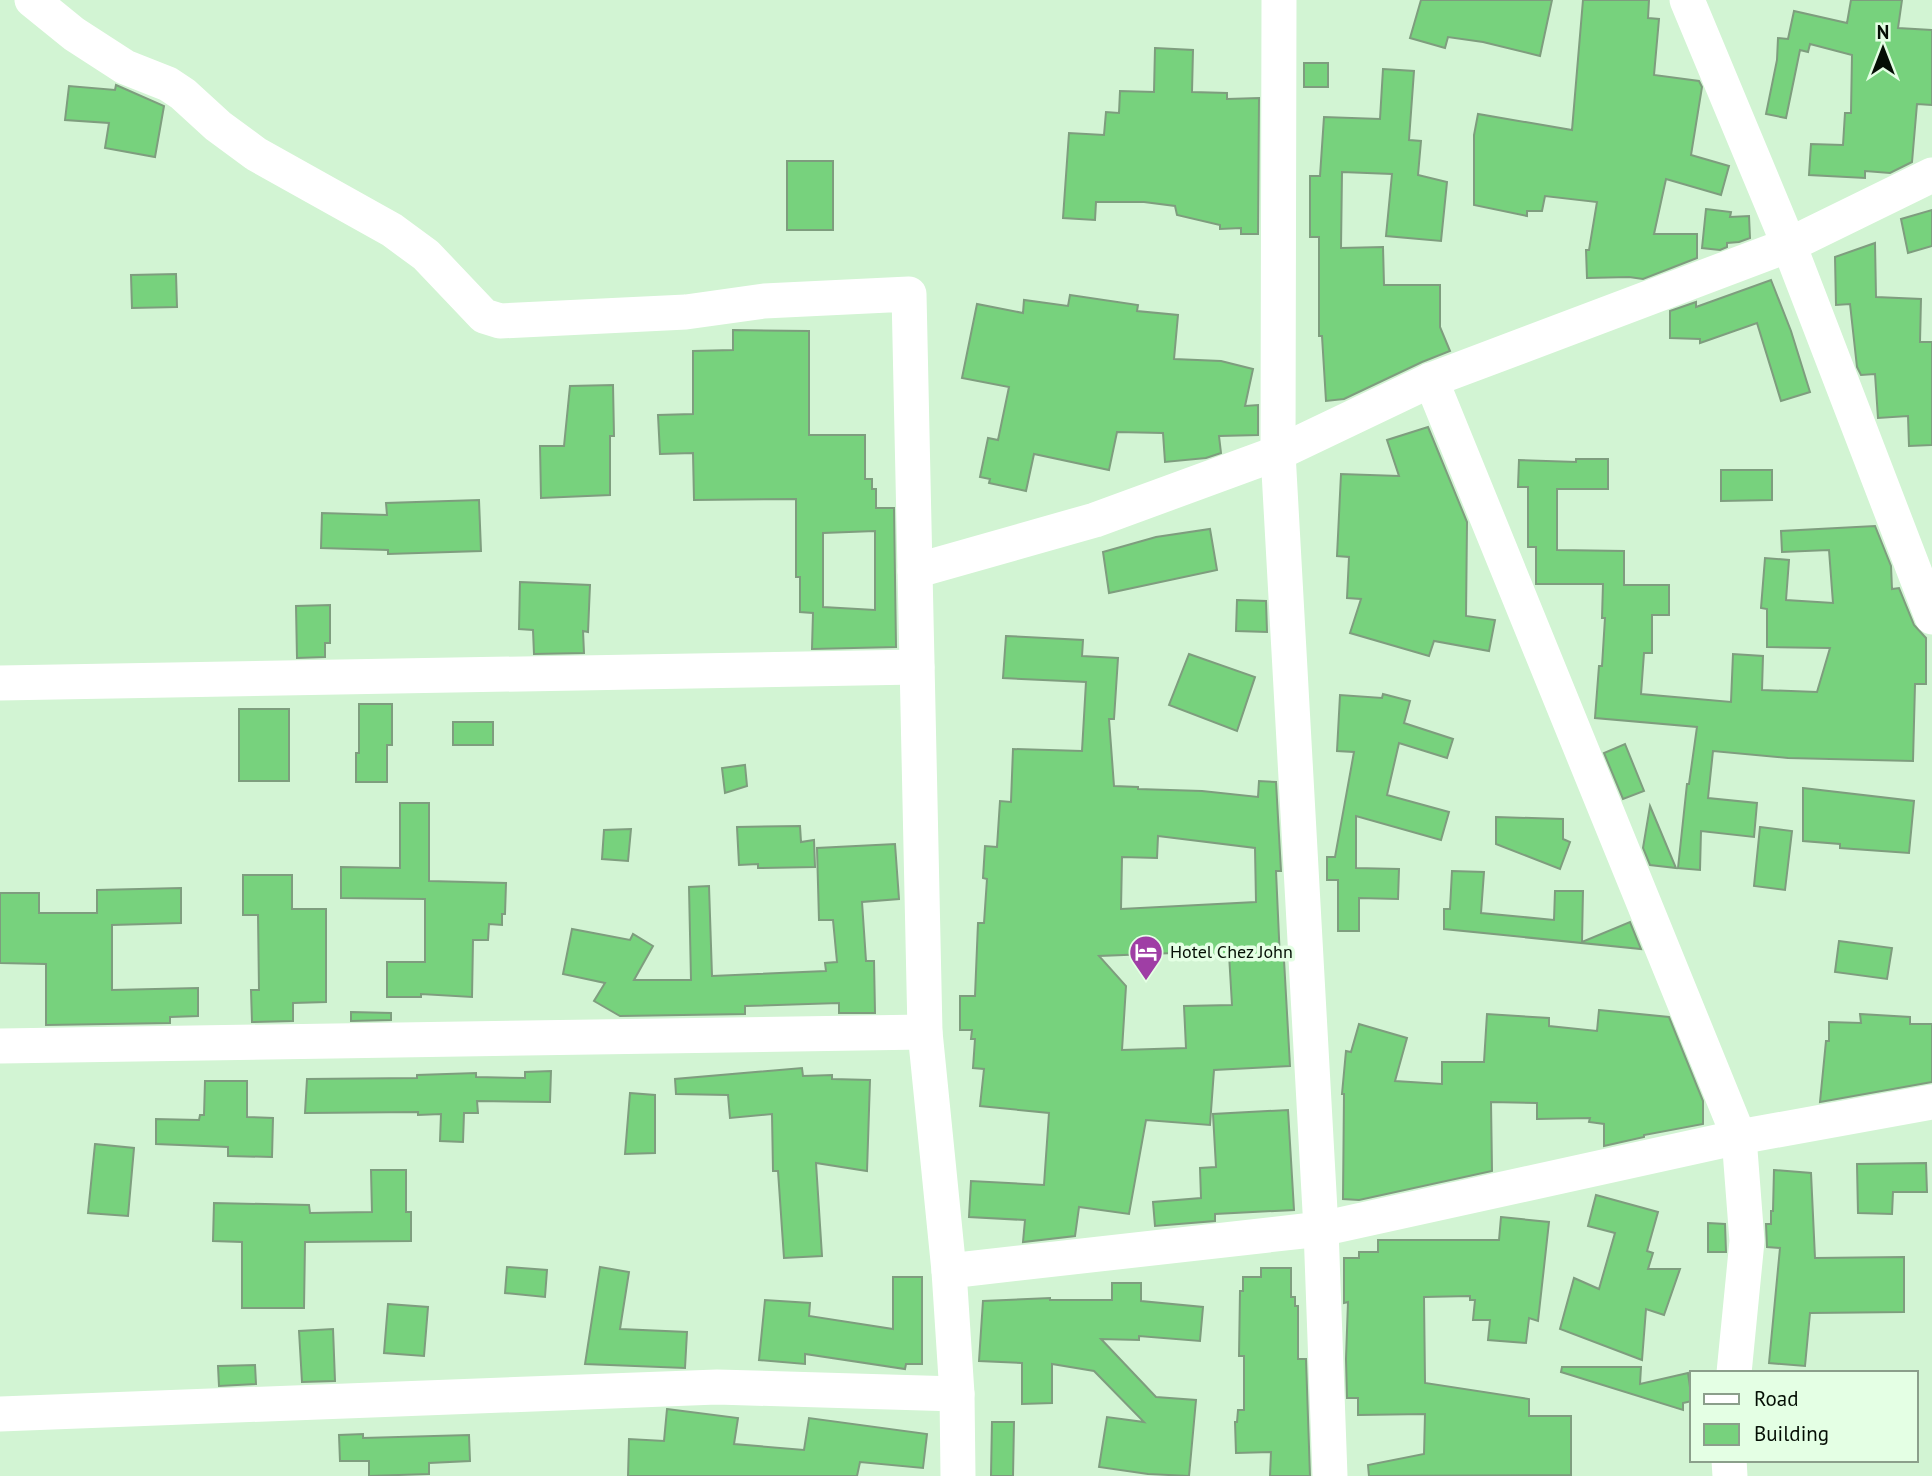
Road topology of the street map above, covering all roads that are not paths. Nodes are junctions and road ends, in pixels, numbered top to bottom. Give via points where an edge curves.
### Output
1 (32, 0) edge
2 (1279, 0) edge
3 (1687, 0) edge
4 (1932, 175) edge
5 (1789, 245) junction
6 (1431, 380) junction
7 (1278, 453) junction
8 (915, 572) junction
9 (1932, 617) edge
10 (917, 667) junction
11 (0, 683) edge
12 (925, 1032) junction
13 (0, 1046) edge
14 (1932, 1102) edge
15 (1739, 1137) junction
16 (1321, 1229) junction
17 (949, 1271) junction
18 (1734, 1371) edge
19 (957, 1394) junction
20 (0, 1414) edge
21 (958, 1476) edge
22 (1330, 1476) edge

1 - 8 street via 125,67 183,94 256,154 392,230 426,255 484,316 500,321 686,312 764,301 909,294
2 - 7 street
3 - 5 street
4 - 5 street
5 - 6 street
5 - 9 street
6 - 7 street
6 - 15 street
7 - 8 street via 1094,520
7 - 16 street
8 - 10 street
10 - 11 street
10 - 12 street
12 - 13 street
12 - 17 street
14 - 15 street
15 - 16 street
15 - 18 street via 1748,1241
16 - 17 street
16 - 22 street
17 - 19 street
19 - 20 street via 718,1387
19 - 21 street

